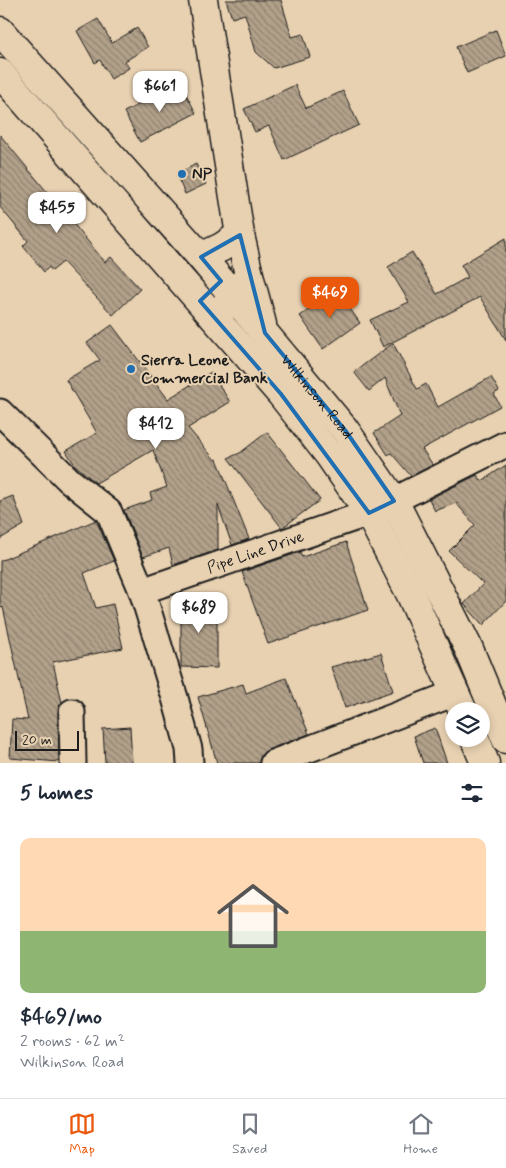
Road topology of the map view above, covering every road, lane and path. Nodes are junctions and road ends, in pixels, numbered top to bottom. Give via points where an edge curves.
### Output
1 (203, 0) edge
2 (0, 31) edge
3 (0, 73) edge
4 (240, 235) junction
5 (201, 257) junction
6 (235, 284) junction
7 (207, 309) junction
8 (0, 412) edge
9 (506, 444) edge
10 (394, 501) junction
11 (370, 513) junction
12 (142, 591) junction
13 (459, 702) edge
14 (445, 707) edge
15 (72, 712) dead end
16 (506, 739) edge
17 (478, 747) edge
18 (74, 763) edge
19 (190, 763) edge
20 (273, 763) edge
21 (485, 763) edge

1 - 4 main road
2 - 5 main road, Wilkinson Road
3 - 7 main road, Wilkinson Road
4 - 5 main road
4 - 6 main road via 230,267
5 - 6 main road, Wilkinson Road
6 - 7 main road
6 - 10 main road, Wilkinson Road via 264,333 345,430
7 - 11 main road, Wilkinson Road via 281,394
8 - 12 street via 69,480 109,512
9 - 10 street
10 - 11 street, Pipe Line Drive
10 - 16 main road, Wilkinson Road via 469,649
11 - 12 street, Pipe Line Drive
11 - 13 main road, Wilkinson Road
12 - 19 street via 175,698
14 - 20 street
15 - 18 street
17 - 21 main road

